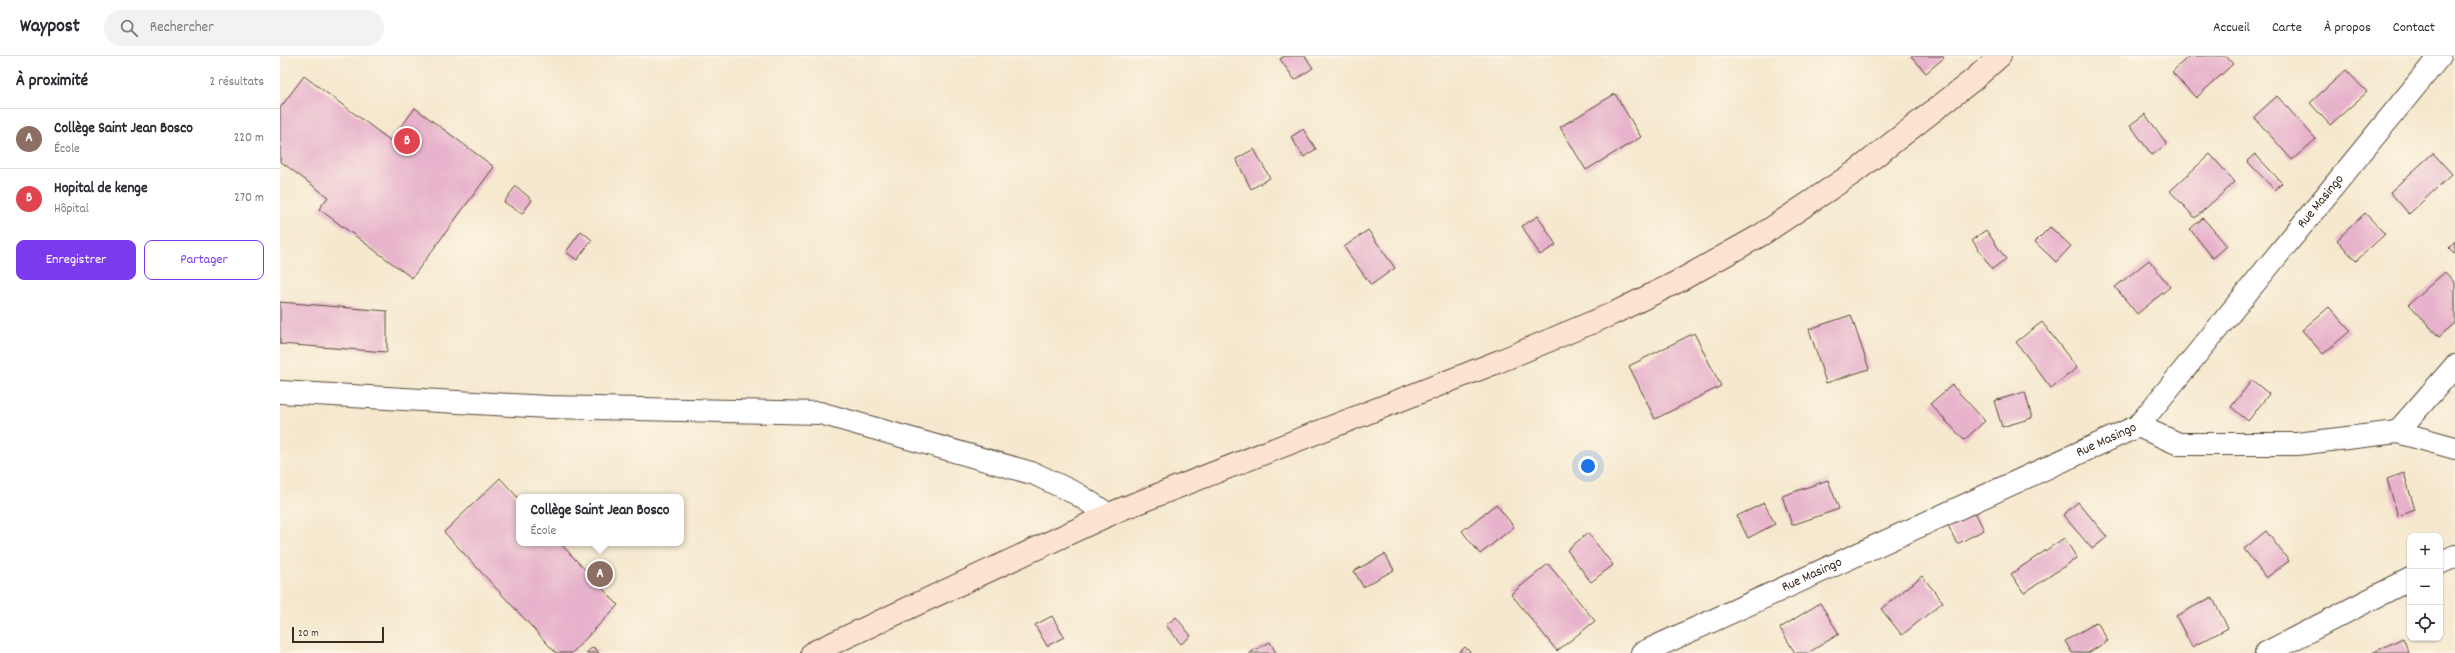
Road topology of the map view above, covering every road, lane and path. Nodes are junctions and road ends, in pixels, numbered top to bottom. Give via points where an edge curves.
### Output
1 (2000, 56) edge
2 (2440, 56) edge
3 (2455, 366) edge
4 (280, 392) edge
5 (2138, 426) junction
6 (2397, 432) junction
7 (2455, 448) edge
8 (1109, 515) junction
9 (2455, 556) edge
10 (2443, 562) edge
11 (2407, 581) edge
12 (812, 653) edge
13 (1642, 653) edge
14 (2266, 653) edge

1 - 8 main road via 1855,172 1761,235 1679,281 1612,314 1500,361
2 - 5 street, Rue Masingo
3 - 6 street
4 - 8 street via 548,407 820,413 1035,474 1077,494
5 - 6 street via 2179,444 2297,444
5 - 13 street, Rue Masingo
6 - 7 street
8 - 12 main road
9 - 10 street
11 - 14 street

